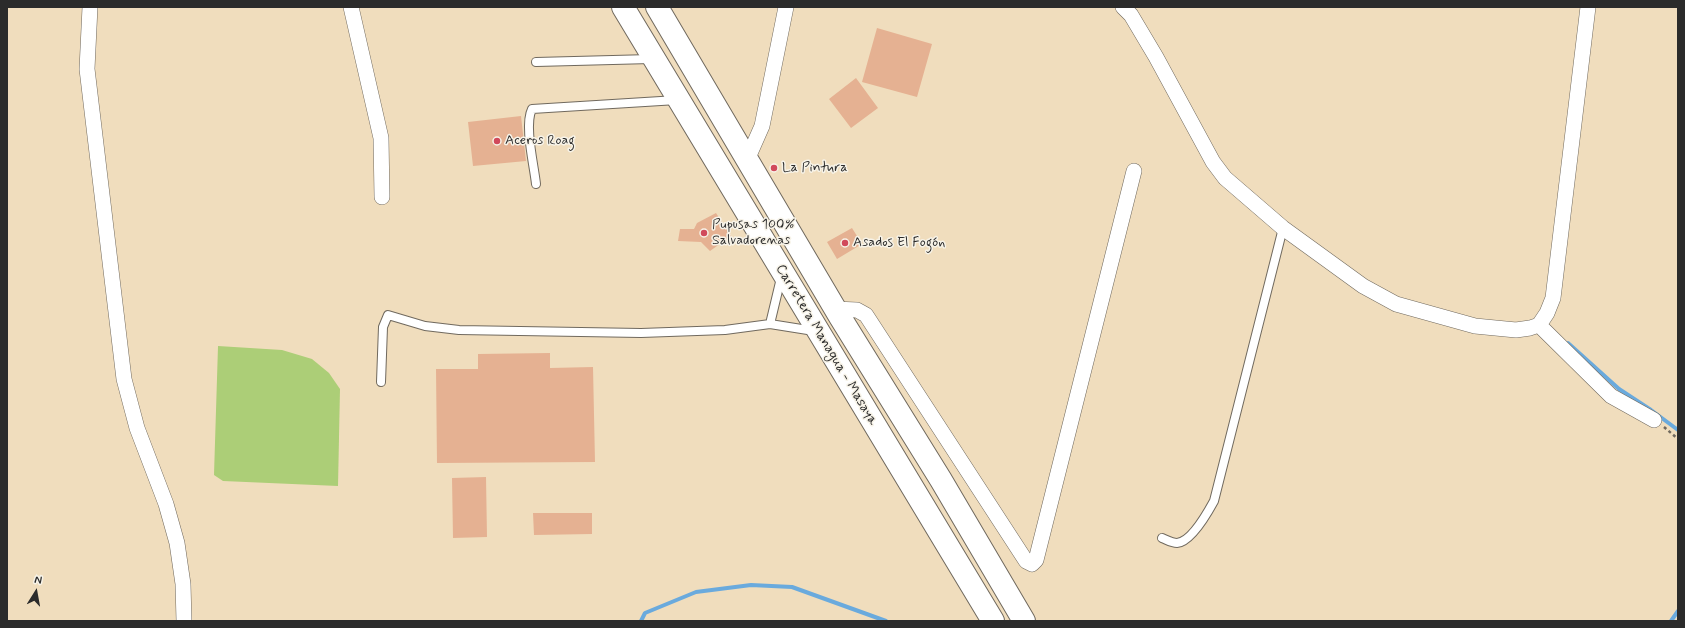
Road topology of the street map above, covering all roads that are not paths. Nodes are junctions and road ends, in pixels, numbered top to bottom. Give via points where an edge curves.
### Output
1 (90, 7) edge
2 (351, 7) edge
3 (623, 7) edge
4 (657, 7) edge
5 (786, 7) edge
6 (1123, 7) edge
7 (1588, 7) edge
8 (654, 59) junction
9 (536, 62) dead end
10 (678, 100) junction
11 (747, 160) junction
12 (1134, 171) dead end
13 (536, 184) dead end
14 (382, 197) dead end
15 (1282, 228) junction
16 (782, 272) junction
17 (835, 309) junction
18 (770, 324) junction
19 (1539, 324) junction
20 (816, 332) junction
21 (381, 382) dead end
22 (882, 386) junction
23 (1654, 420) dead end
24 (1162, 538) dead end
25 (184, 621) edge
26 (993, 621) edge
27 (1024, 621) edge

1 - 25 street via 87,69 124,379 137,428 178,543
2 - 14 street via 381,138
3 - 8 highway, Carretera Managua - Masaya
4 - 11 highway, Carretera Managua - Masaya
5 - 11 street via 762,126
6 - 15 street via 1131,15 1156,57 1213,162 1225,178
7 - 19 street via 1553,298
8 - 9 lane
8 - 10 highway, Carretera Managua - Masaya
10 - 13 lane via 532,109 528,126
10 - 16 highway, Carretera Managua - Masaya
11 - 16 highway via 748,192 774,234
11 - 17 highway, Carretera Managua - Masaya
12 - 17 street via 1036,560 1032,564 1026,561 866,315 857,310
15 - 19 street via 1363,286 1396,304 1475,326 1516,330
15 - 24 lane via 1214,501 1205,517 1180,543
16 - 18 lane
16 - 20 highway, Carretera Managua - Masaya
17 - 22 highway, Carretera Managua - Masaya
18 - 20 lane
18 - 21 lane via 725,330 641,333 459,330 425,326 388,315 383,327
19 - 23 street via 1612,396
20 - 22 highway via 828,329 839,333
20 - 26 highway, Carretera Managua - Masaya
22 - 27 highway, Carretera Managua - Masaya

